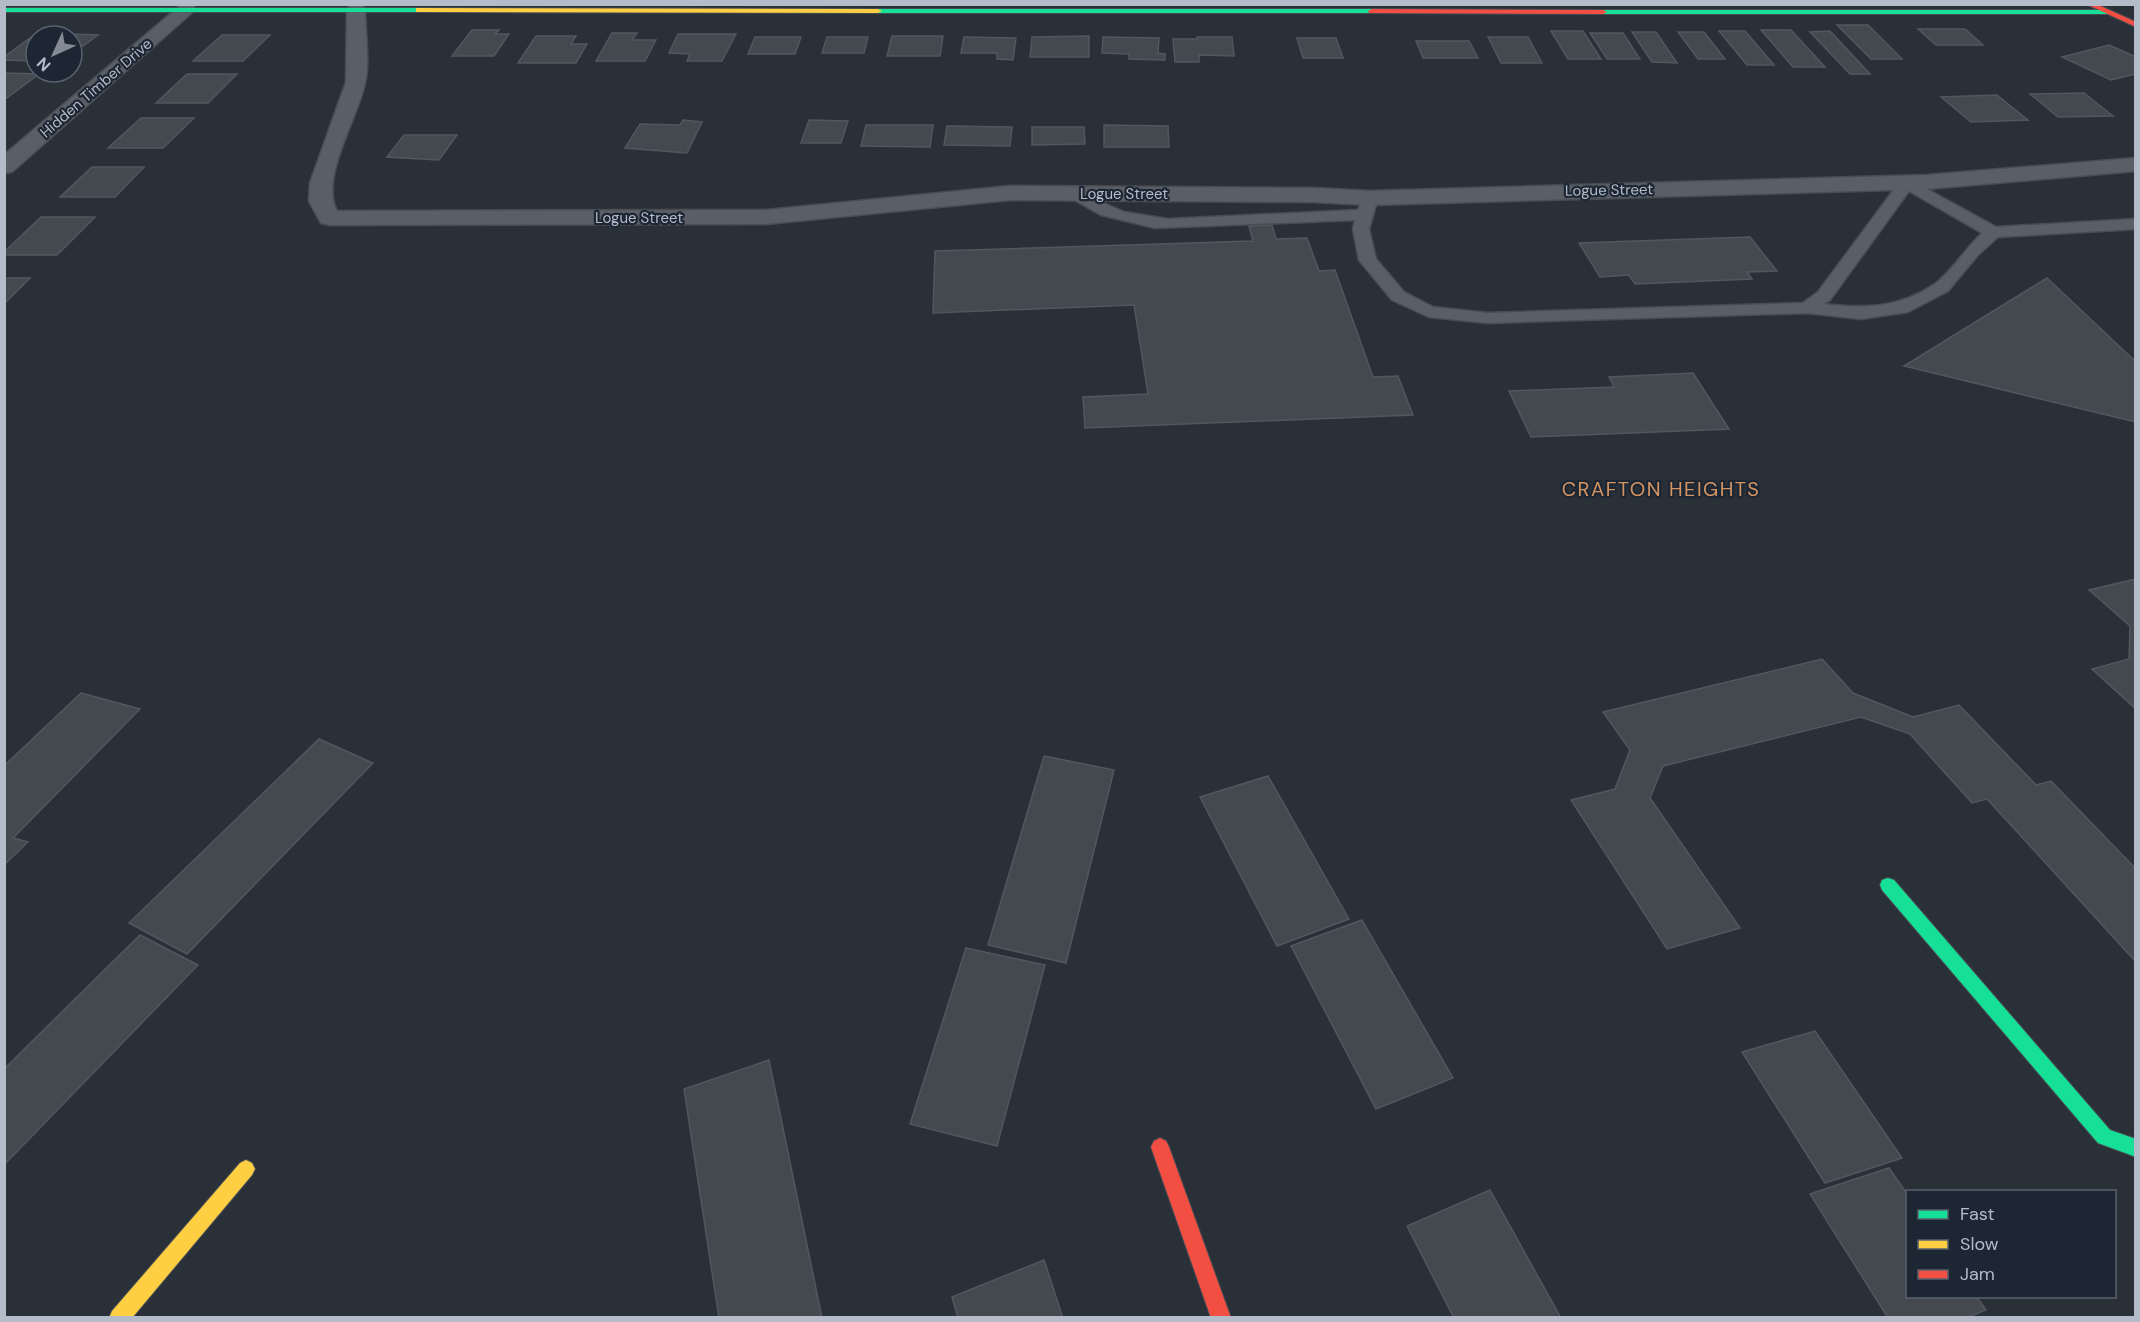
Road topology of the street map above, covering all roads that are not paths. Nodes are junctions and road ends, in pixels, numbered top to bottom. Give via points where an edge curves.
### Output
1 (2089, 4) edge
2 (188, 9) junction
3 (356, 9) junction
4 (4, 10) edge
5 (2107, 12) junction
6 (2136, 25) edge
7 (2136, 164) edge
8 (4, 167) edge
9 (1907, 183) junction
10 (1072, 194) junction
11 (1367, 207) junction
12 (2136, 224) edge
13 (1993, 232) junction
14 (1807, 308) junction
15 (1888, 885) dead end
16 (1160, 1147) dead end
17 (2136, 1148) edge
18 (246, 1169) dead end
19 (118, 1317) edge
20 (1221, 1317) edge

1 - 5 street
2 - 3 street
2 - 4 street
2 - 8 street, Hidden Timber Drive
3 - 5 street
3 - 10 street, Logue Street via 356,82 321,183 320,201 329,218 766,217 1010,193
5 - 6 street
7 - 9 street, Logue Street
9 - 11 street, Logue Street
9 - 13 lane
9 - 14 lane via 1824,296
10 - 11 street, Logue Street via 1313,195
10 - 11 lane via 1109,213 1168,224
11 - 14 lane via 1361,229 1368,260 1398,296 1429,312 1488,318
12 - 13 lane
13 - 14 lane via 1942,287 1902,308 1861,314
15 - 17 street via 2104,1137
16 - 20 street
18 - 19 street

